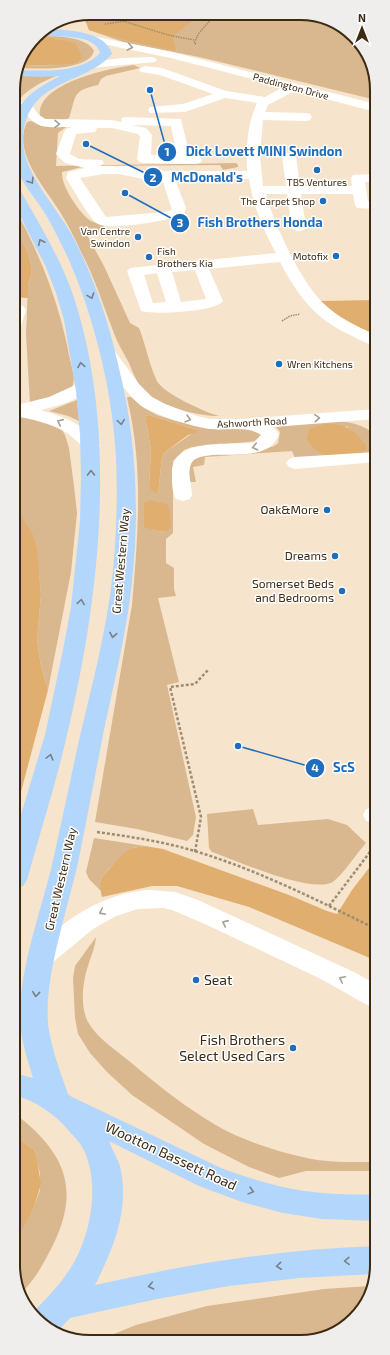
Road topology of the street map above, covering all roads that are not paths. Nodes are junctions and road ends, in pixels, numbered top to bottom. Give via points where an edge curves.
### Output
1 (72, 24) dead end
2 (50, 33) edge
3 (78, 35) junction
4 (92, 39) junction
5 (206, 64) junction
6 (87, 66) junction
7 (145, 70) dead end
8 (22, 73) edge
9 (293, 87) junction
10 (224, 94) junction
11 (266, 101) junction
12 (26, 105) junction
13 (370, 106) edge
14 (259, 116) junction
15 (306, 117) dead end
16 (128, 120) junction
17 (20, 122) edge
18 (289, 156) dead end
19 (121, 158) dead end
20 (189, 160) junction
21 (205, 160) dead end
22 (238, 160) dead end
23 (253, 160) junction
24 (20, 162) edge
25 (167, 175) junction
26 (254, 175) junction
27 (370, 178) edge
28 (257, 190) junction
29 (294, 190) junction
30 (360, 190) junction
31 (20, 202) edge
32 (370, 205) edge
33 (299, 227) dead end
34 (285, 257) junction
35 (200, 265) junction
36 (163, 268) junction
37 (175, 307) junction
38 (370, 338) edge
39 (108, 353) junction
40 (84, 386) junction
41 (20, 409) edge
42 (20, 411) edge
43 (370, 414) edge
44 (242, 424) junction
45 (91, 445) junction
46 (370, 457) edge
47 (295, 463) dead end
48 (183, 495) dead end
49 (20, 859) edge
50 (43, 956) junction
51 (370, 994) edge
52 (20, 1086) edge
53 (59, 1103) junction
54 (370, 1208) edge
55 (370, 1260) edge
56 (52, 1315) edge

1 - 3 main road
2 - 3 main road
3 - 4 main road
4 -> 5 street, Paddington Drive
4 - 6 main road, Great Western Way via 104,46 106,52 101,60
5 - 6 street, Paddington Drive via 142,60
5 - 9 street, Paddington Drive
6 - 8 main road via 55,72
6 - 12 main road, Great Western Way via 44,89
7 - 10 street via 162,72
9 - 11 street
9 - 13 street, Paddington Drive
10 - 11 street
10 - 16 street via 185,108
11 - 14 street
12 -> 16 street via 33,116 42,123 112,124
12 -> 17 main road, Great Western Way
14 - 15 street
14 - 23 street via 255,128
16 - 19 street via 70,132 64,153 65,157
16 - 20 street via 177,122 183,155
16 - 20 street via 145,133 144,158
18 - 29 street
20 - 21 street
22 - 23 street
23 - 26 street
24 -> 39 main road, Great Western Way via 72,250 95,307
25 - 25 street via 180,208 179,212 166,216 110,222 97,216 73,178 73,175 78,173 117,170 143,175
25 - 26 street
26 - 28 street
27 - 30 street via 358,178
28 - 29 street
28 - 34 street via 272,233
29 - 30 street
29 - 33 street
30 - 32 street via 362,205
40 -> 31 main road via 74,328 59,279
34 - 35 street
34 - 38 street via 316,306 342,325
35 - 36 street
35 - 37 street via 215,301 206,305
36 - 37 street
36 - 37 street via 135,271 147,308
39 -> 44 street, Ashworth Road via 138,393 159,408 201,422
39 -> 50 main road, Great Western Way via 124,455 126,528 122,579 113,640
40 - 41 street via 62,399
40 - 45 main road
45 -> 42 street via 75,430 56,420
44 -> 43 street, Ashworth Road
44 -> 48 street via 263,428 270,434 268,440 258,447 201,451 186,457 181,465
49 -> 45 main road via 55,736 73,651 91,518
46 - 47 street
51 -> 50 street via 316,965 180,903 165,900 132,901 105,910 83,922
50 -> 53 main road, Great Western Way via 37,981 34,1017 38,1045
52 - 53 main road, Wootton Bassett Road via 39,1092
53 -> 54 main road, Wootton Bassett Road via 210,1177 242,1189 283,1200 322,1206
53 - 56 main road via 85,1128 96,1144 106,1170 108,1202 94,1254 83,1277
55 -> 56 main road via 318,1262 252,1269 161,1284

